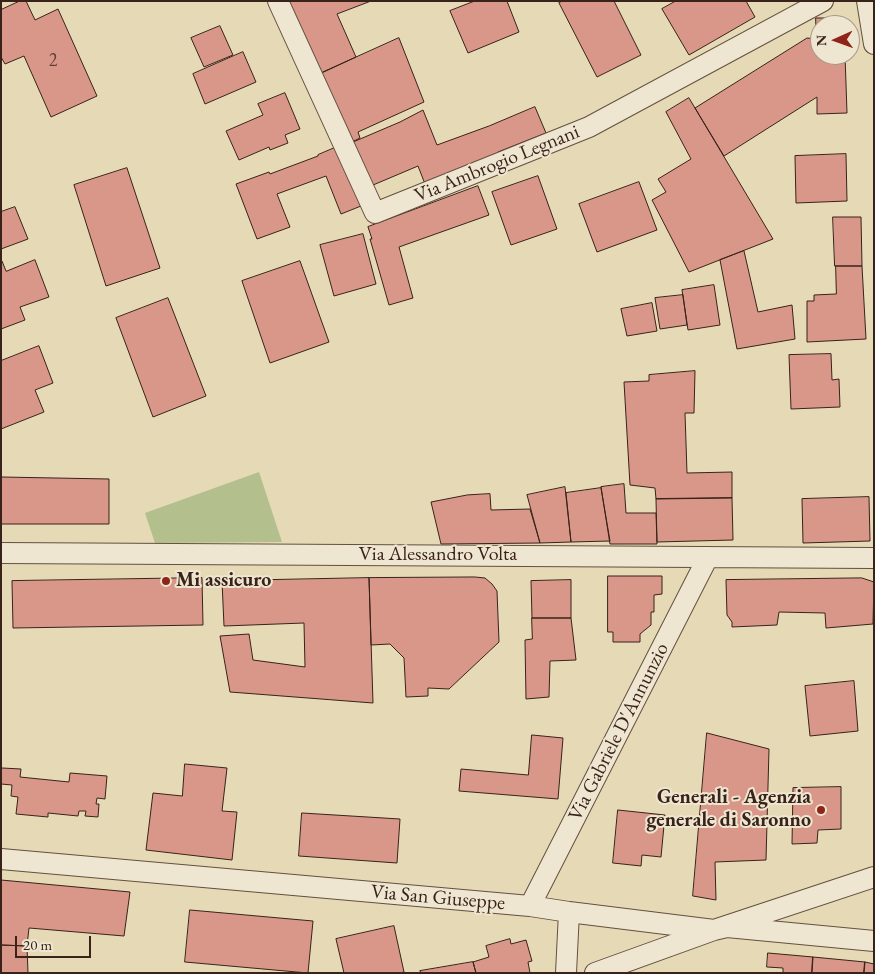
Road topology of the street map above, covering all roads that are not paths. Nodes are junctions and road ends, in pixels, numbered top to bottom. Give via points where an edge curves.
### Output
1 (278, 1) edge
2 (823, 1) edge
3 (867, 1) edge
4 (874, 44) edge
5 (1, 553) edge
6 (708, 557) junction
7 (874, 558) edge
8 (1, 859) edge
9 (874, 877) edge
10 (530, 906) junction
11 (569, 912) junction
12 (714, 930) junction
13 (874, 941) edge
14 (566, 973) edge
15 (595, 973) edge

1 - 2 street, Via Ambrogio Legnani via 375,213 589,127
3 - 4 street
5 - 6 street, Via Alessandro Volta
6 - 7 street, Via Alessandro Volta
6 - 10 street, Via Gabriele D'Annunzio
8 - 10 street, Via San Giuseppe
9 - 12 street
10 - 11 street, Via San Giuseppe
11 - 12 street, Via San Giuseppe
11 - 14 street
12 - 13 street, Via San Giuseppe via 727,927
12 - 15 street

